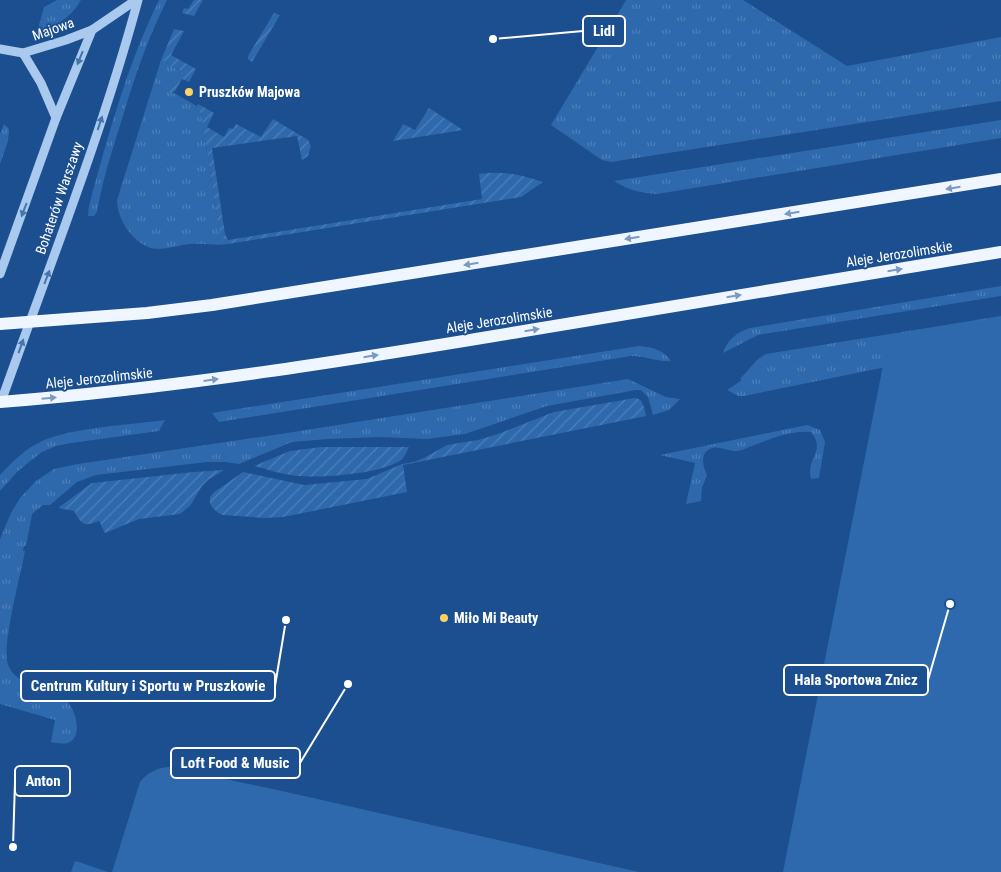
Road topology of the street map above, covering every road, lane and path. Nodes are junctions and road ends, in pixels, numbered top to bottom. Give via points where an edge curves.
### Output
1 (137, 0) edge
2 (92, 30) junction
3 (0, 49) edge
4 (23, 53) junction
5 (56, 118) junction
6 (1001, 179) edge
7 (1001, 252) edge
8 (0, 274) edge
9 (29, 322) junction
10 (0, 324) edge
11 (0, 403) edge

1 - 2 street, Bohaterów Warszawy
9 -> 1 street, Bohaterów Warszawy via 75,201 124,51
2 - 4 street, Majowa
2 -> 5 street
3 - 4 street, Majowa
4 - 5 street, Majowa
5 -> 8 street
6 -> 9 main road via 212,305
11 -> 7 main road, Aleje Jerozolimskie via 176,385 340,361
9 - 10 main road
11 -> 9 street, Bohaterów Warszawy

